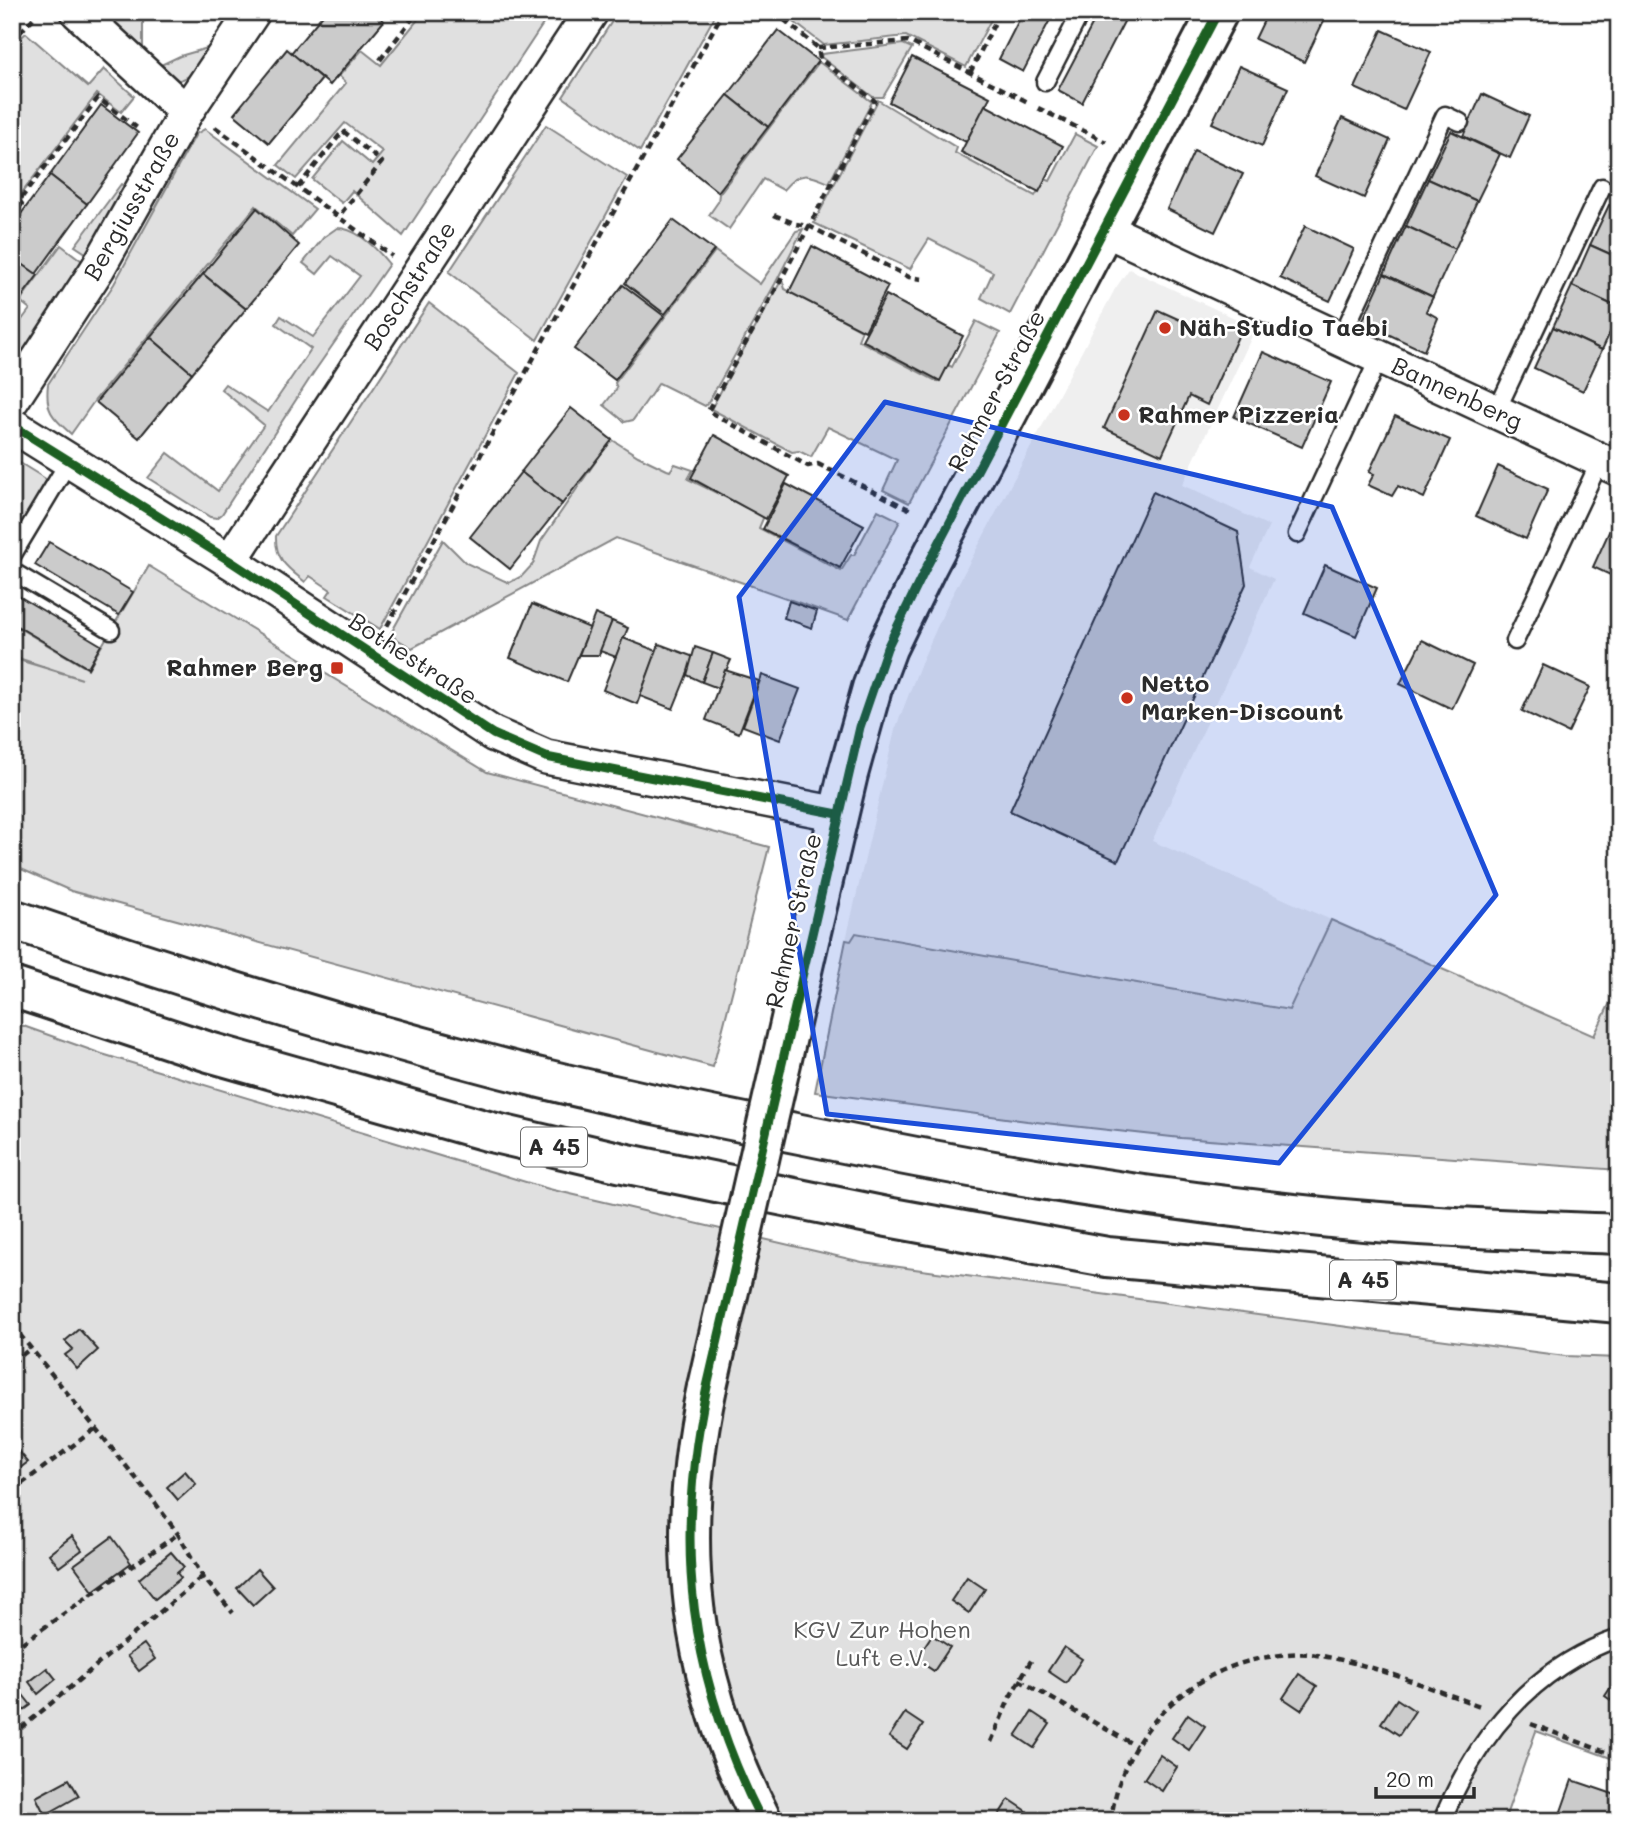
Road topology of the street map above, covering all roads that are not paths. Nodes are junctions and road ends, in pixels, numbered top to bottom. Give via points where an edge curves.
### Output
1 (78, 12) edge
2 (253, 12) edge
3 (591, 12) edge
4 (1081, 12) edge
5 (1219, 12) edge
6 (1045, 82) dead end
7 (187, 110) junction
8 (1460, 121) dead end
9 (1602, 187) dead end
10 (1104, 229) junction
11 (1340, 340) junction
12 (1379, 358) junction
13 (12, 400) edge
14 (1496, 412) junction
15 (12, 425) edge
16 (69, 461) junction
17 (1609, 465) edge
18 (1297, 534) dead end
19 (12, 556) edge
20 (230, 561) junction
21 (12, 571) edge
22 (111, 630) dead end
23 (1515, 641) dead end
24 (838, 814) junction
25 (12, 919) edge
26 (12, 987) edge
27 (1619, 1234) edge
28 (1619, 1303) edge
29 (1619, 1638) edge
30 (762, 1821) edge
31 (1442, 1821) edge

1 - 7 street
2 - 7 street, Bergiusstraße
3 - 20 street, Boschstraße
4 - 6 lane
5 - 10 main road, Rahmer Straße
7 - 13 street, Bergiusstraße via 98,268
8 - 11 lane via 1445,116
9 - 14 lane
10 - 11 street, Bannenberg
10 - 24 main road, Rahmer Straße via 887,648 859,727
11 - 12 street, Bannenberg
12 - 14 street, Bannenberg
12 - 18 lane
14 - 17 street, Bannenberg
15 - 16 street, Bothestraße
16 - 19 lane
16 - 20 street, Bothestraße
17 - 23 lane
20 - 24 street, Bothestraße via 493,734 546,757
21 - 22 lane
24 - 30 main road, Rahmer Straße, bridge via 707,1387 690,1490 696,1630 714,1707
25 - 27 main road via 268,1003 486,1065 908,1156 1119,1191 1326,1217
26 - 28 main road, A 45 via 209,1052 491,1132 887,1217 1107,1258
29 - 31 lane via 1547,1677 1504,1714 1471,1759

